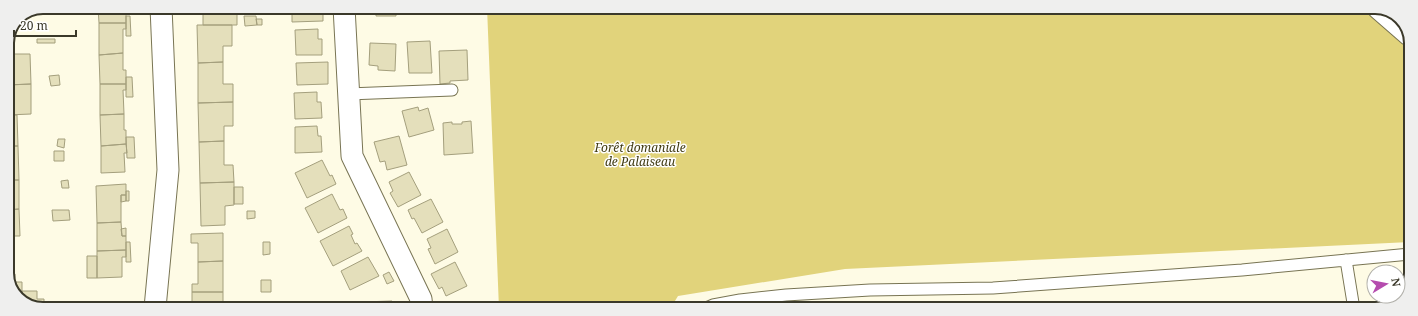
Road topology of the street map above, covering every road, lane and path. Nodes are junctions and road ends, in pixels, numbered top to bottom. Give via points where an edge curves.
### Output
1 (162, 14) edge
2 (344, 14) edge
3 (452, 90) dead end
4 (348, 94) junction
5 (1404, 255) edge
6 (1346, 260) junction
7 (156, 302) edge
8 (421, 302) edge
9 (729, 302) edge
10 (1353, 302) edge

1 - 7 street via 168,170
2 - 4 street
3 - 4 lane
4 - 8 street via 352,156
5 - 6 lane
6 - 9 lane via 993,288 870,290 786,295
6 - 10 lane

